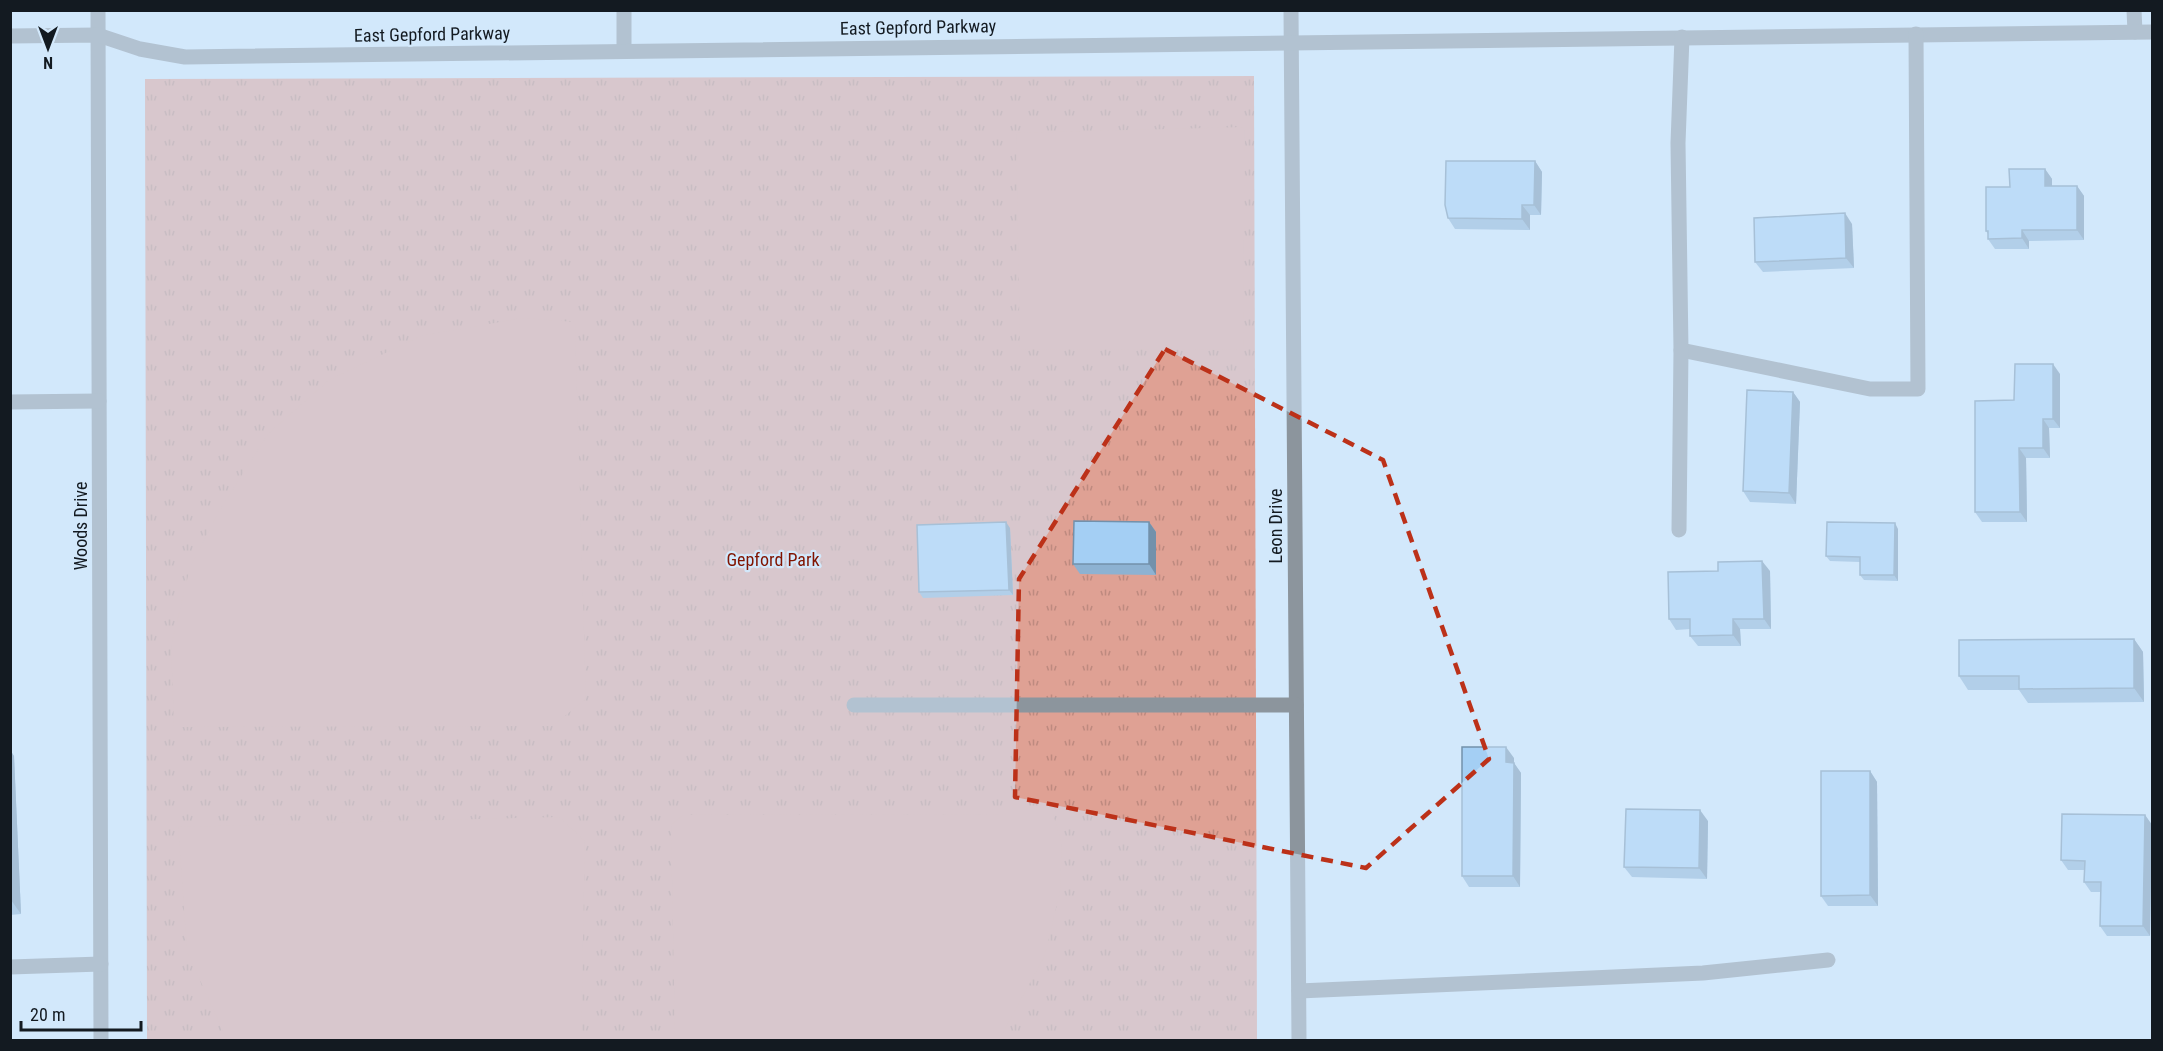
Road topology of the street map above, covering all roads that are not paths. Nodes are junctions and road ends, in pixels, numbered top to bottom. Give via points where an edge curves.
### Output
1 (98, 10) edge
2 (624, 10) edge
3 (1291, 10) edge
4 (2134, 10) edge
5 (2135, 32) junction
6 (2152, 32) edge
7 (1916, 34) junction
8 (98, 35) junction
9 (10, 36) edge
10 (1682, 37) junction
11 (1291, 42) junction
12 (624, 51) junction
13 (1681, 350) junction
14 (99, 401) junction
15 (10, 402) edge
16 (1679, 530) dead end
17 (854, 705) dead end
18 (1296, 705) junction
19 (1828, 960) dead end
20 (101, 963) junction
21 (10, 967) edge
22 (1299, 991) junction
23 (101, 1041) edge
24 (1299, 1041) edge

1 - 8 street, Woods Drive
2 - 12 street
3 - 11 street, Leon Drive
4 - 5 street
5 - 6 street, East Gepford Parkway
5 - 7 street, East Gepford Parkway
7 - 10 street, East Gepford Parkway
7 - 13 street via 1918,390 1870,390
8 - 9 street, East Gepford Parkway
8 - 12 street, East Gepford Parkway via 140,49 185,57
8 - 14 street, Woods Drive
10 - 11 street, East Gepford Parkway
10 - 13 street via 1678,143
11 - 12 street, East Gepford Parkway
11 - 18 street, Leon Drive
13 - 16 street
14 - 15 street
14 - 20 street, Woods Drive
17 - 18 street
18 - 22 street, Leon Drive
19 - 22 street via 1703,973
20 - 21 street
20 - 23 street, Woods Drive
22 - 24 street, Leon Drive

